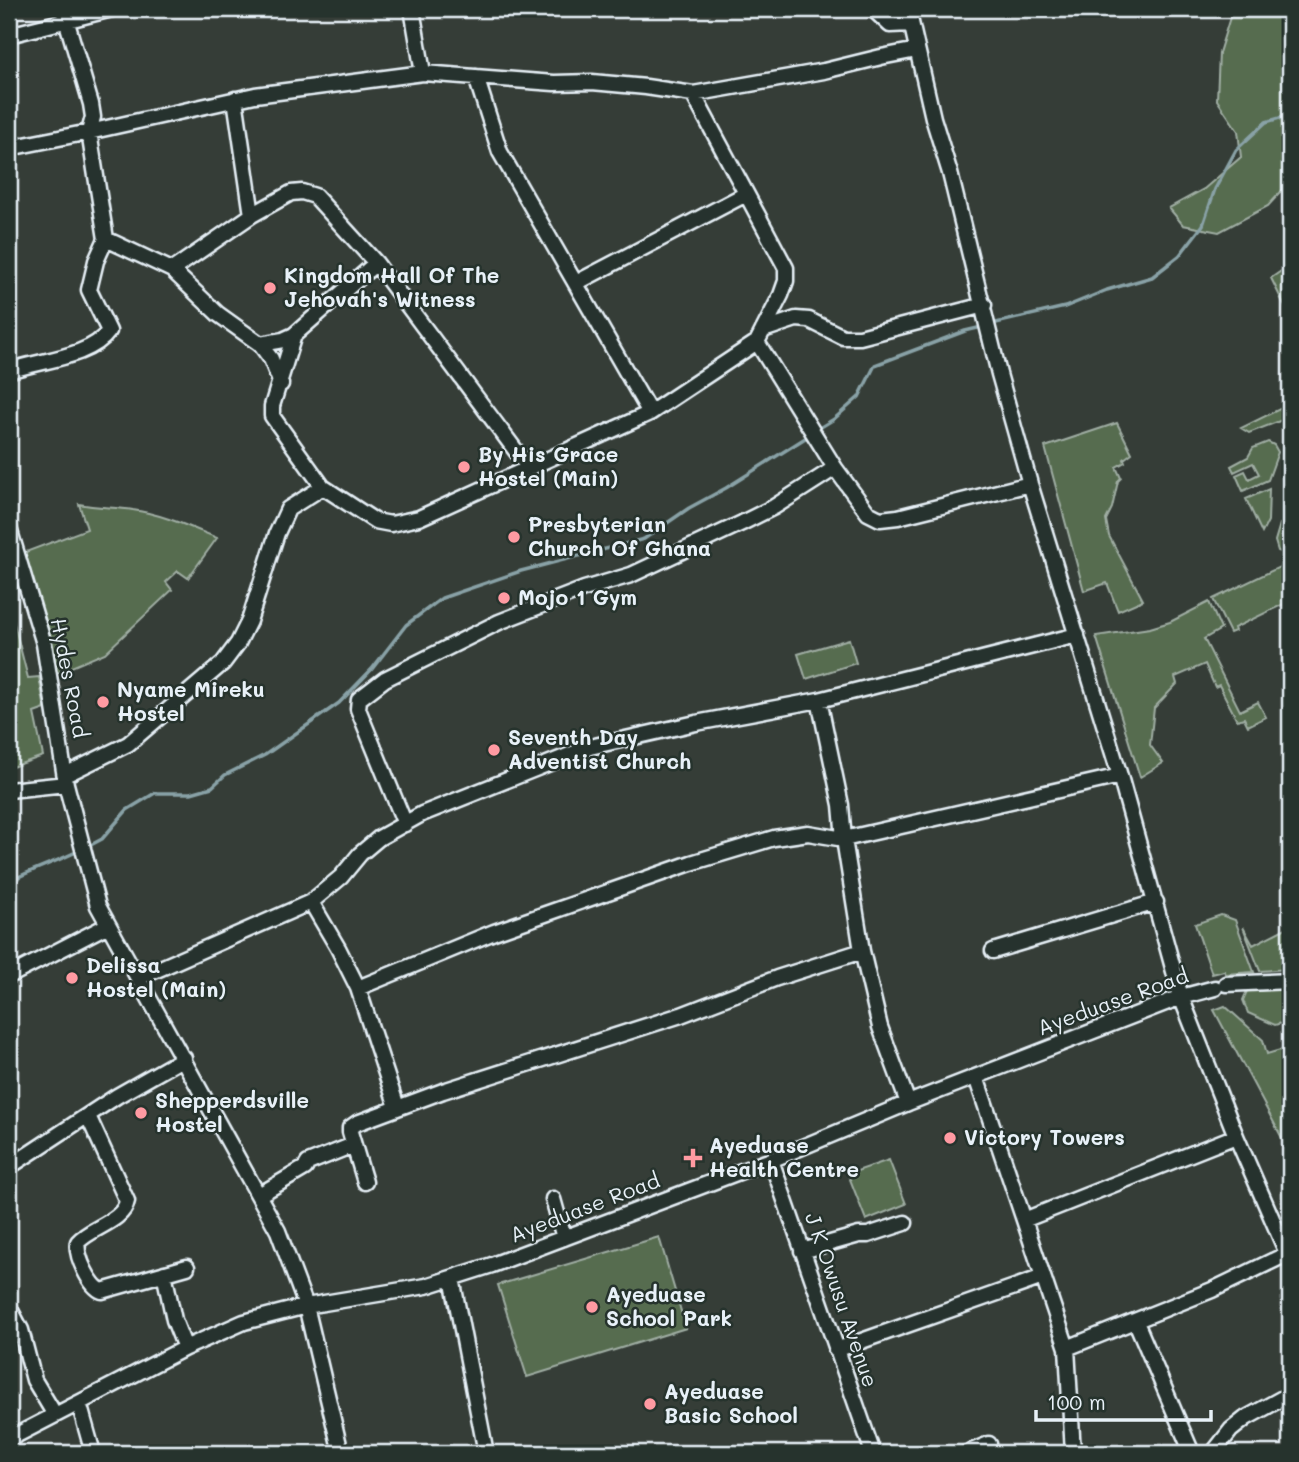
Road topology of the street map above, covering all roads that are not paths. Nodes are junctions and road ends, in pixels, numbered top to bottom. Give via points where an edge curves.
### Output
1 (112, 9) edge
2 (412, 9) edge
3 (873, 9) edge
4 (64, 15) edge
5 (909, 16) edge
6 (9, 35) edge
7 (917, 50) junction
8 (423, 74) junction
9 (476, 77) junction
10 (693, 94) junction
11 (235, 99) junction
12 (89, 132) junction
13 (9, 148) edge
14 (746, 194) junction
15 (253, 215) junction
16 (106, 239) junction
17 (376, 263) junction
18 (172, 270) junction
19 (576, 284) junction
20 (984, 304) junction
21 (294, 335) junction
22 (760, 336) junction
23 (260, 344) junction
24 (9, 371) edge
25 (281, 384) junction
26 (650, 413) junction
27 (528, 467) junction
28 (835, 468) junction
29 (1030, 484) junction
30 (323, 487) junction
31 (9, 528) edge
32 (1077, 635) junction
33 (819, 701) junction
34 (1120, 776) junction
35 (65, 780) junction
36 (9, 790) edge
37 (405, 824) junction
38 (844, 839) junction
39 (311, 902) junction
40 (1156, 902) junction
41 (108, 925) junction
42 (862, 951) junction
43 (993, 951) dead end
44 (9, 976) edge
45 (138, 978) junction
46 (1290, 981) edge
47 (358, 988) junction
48 (1181, 997) junction
49 (184, 1058) junction
50 (976, 1077) junction
51 (908, 1103) junction
52 (397, 1108) junction
53 (88, 1116) junction
54 (1236, 1136) junction
55 (354, 1145) junction
56 (771, 1160) junction
57 (9, 1167) edge
58 (365, 1182) dead end
59 (259, 1195) junction
60 (553, 1199) dead end
61 (1024, 1220) junction
62 (905, 1223) dead end
63 (564, 1238) junction
64 (802, 1251) junction
65 (1289, 1257) edge
66 (187, 1267) dead end
67 (164, 1273) junction
68 (1043, 1277) junction
69 (452, 1278) junction
70 (306, 1306) junction
71 (9, 1307) edge
72 (1136, 1322) junction
73 (185, 1348) junction
74 (1067, 1348) junction
75 (836, 1349) junction
76 (1289, 1399) edge
77 (79, 1403) junction
78 (55, 1415) junction
79 (9, 1439) edge
80 (989, 1444) dead end
81 (93, 1453) edge
82 (341, 1453) edge
83 (485, 1453) edge
84 (873, 1453) edge
85 (967, 1453) edge
86 (1073, 1453) edge
87 (1192, 1453) edge
88 (1213, 1453) edge

1 - 4 street
2 - 8 street
3 - 5 street via 890,25
4 - 6 street
4 - 12 street via 91,104
5 - 7 street
7 - 10 street
7 - 20 street
8 - 9 street
8 - 11 street
9 - 10 street via 605,83
9 - 19 street via 500,152
10 - 14 street
11 - 12 street
11 - 15 street
12 - 13 street
12 - 16 street
14 - 19 street
14 - 22 street via 786,268 786,281
15 - 17 street via 291,193 315,196
15 - 18 street
16 - 18 street
16 - 24 street via 89,290 109,331 102,341
17 - 21 street
17 - 27 street
18 - 23 street via 218,314
19 - 26 street
20 - 22 street via 860,337 843,337 809,320 796,319
20 - 29 street
21 - 23 street
21 - 25 street
22 - 26 street
22 - 28 street
23 - 25 street
25 - 30 street via 272,416
26 - 27 street
27 - 30 street via 419,518 391,524 375,521
28 - 29 street via 868,513 880,519
28 - 37 street via 742,523 631,575 499,622 385,679 365,694 358,709
29 - 32 street
30 - 35 street via 288,509 249,621 223,663 128,744
31 - 35 street, Hydes Road via 44,645
32 - 33 street
32 - 34 street
33 - 37 street via 590,747
33 - 38 street
34 - 38 street
34 - 40 street
35 - 36 street
35 - 41 street, Hydes Road via 87,868
37 - 39 street via 379,838
38 - 42 street
38 - 47 street via 808,833 774,838 691,863 494,932
39 - 45 street
39 - 47 street
40 - 43 street
40 - 48 street
41 - 44 street
41 - 45 street, Hydes Road
42 - 51 street via 880,1027
42 - 52 street
45 - 49 street, Hydes Road
46 - 48 street, Ayeduase Road via 1221,986
47 - 52 street
48 - 50 street, Ayeduase Road
48 - 54 street
49 - 53 street
49 - 59 street, Hydes Road
50 - 51 street, Ayeduase Road
50 - 61 street
51 - 56 street, Ayeduase Road
52 - 55 street via 350,1128
53 - 57 street
53 - 67 street via 127,1201 118,1215 82,1238 78,1253 99,1290
54 - 61 street
54 - 65 street
55 - 58 street
55 - 59 street via 308,1163
56 - 63 street, Ayeduase Road
56 - 64 street, J K Owusu Avenue
59 - 70 street, Hydes Road
60 - 63 street
61 - 68 street
62 - 64 street
63 - 69 street, Ayeduase Road
64 - 75 street, J K Owusu Avenue
65 - 72 street
66 - 67 street
67 - 73 street
68 - 74 street
68 - 75 street
69 - 70 street, Ayeduase Road via 388,1294
69 - 83 street
70 - 73 street, Ayeduase Road via 244,1322
70 - 82 street, Hydes Road
71 - 78 street via 21,1329 34,1380
72 - 74 street
72 - 87 street
73 - 77 street, Ayeduase Road
74 - 86 street
75 - 84 street, J K Owusu Avenue
76 - 88 street via 1246,1418
77 - 78 street, Ayeduase Road
77 - 81 street
78 - 79 street, Ayeduase Road
80 - 85 street

